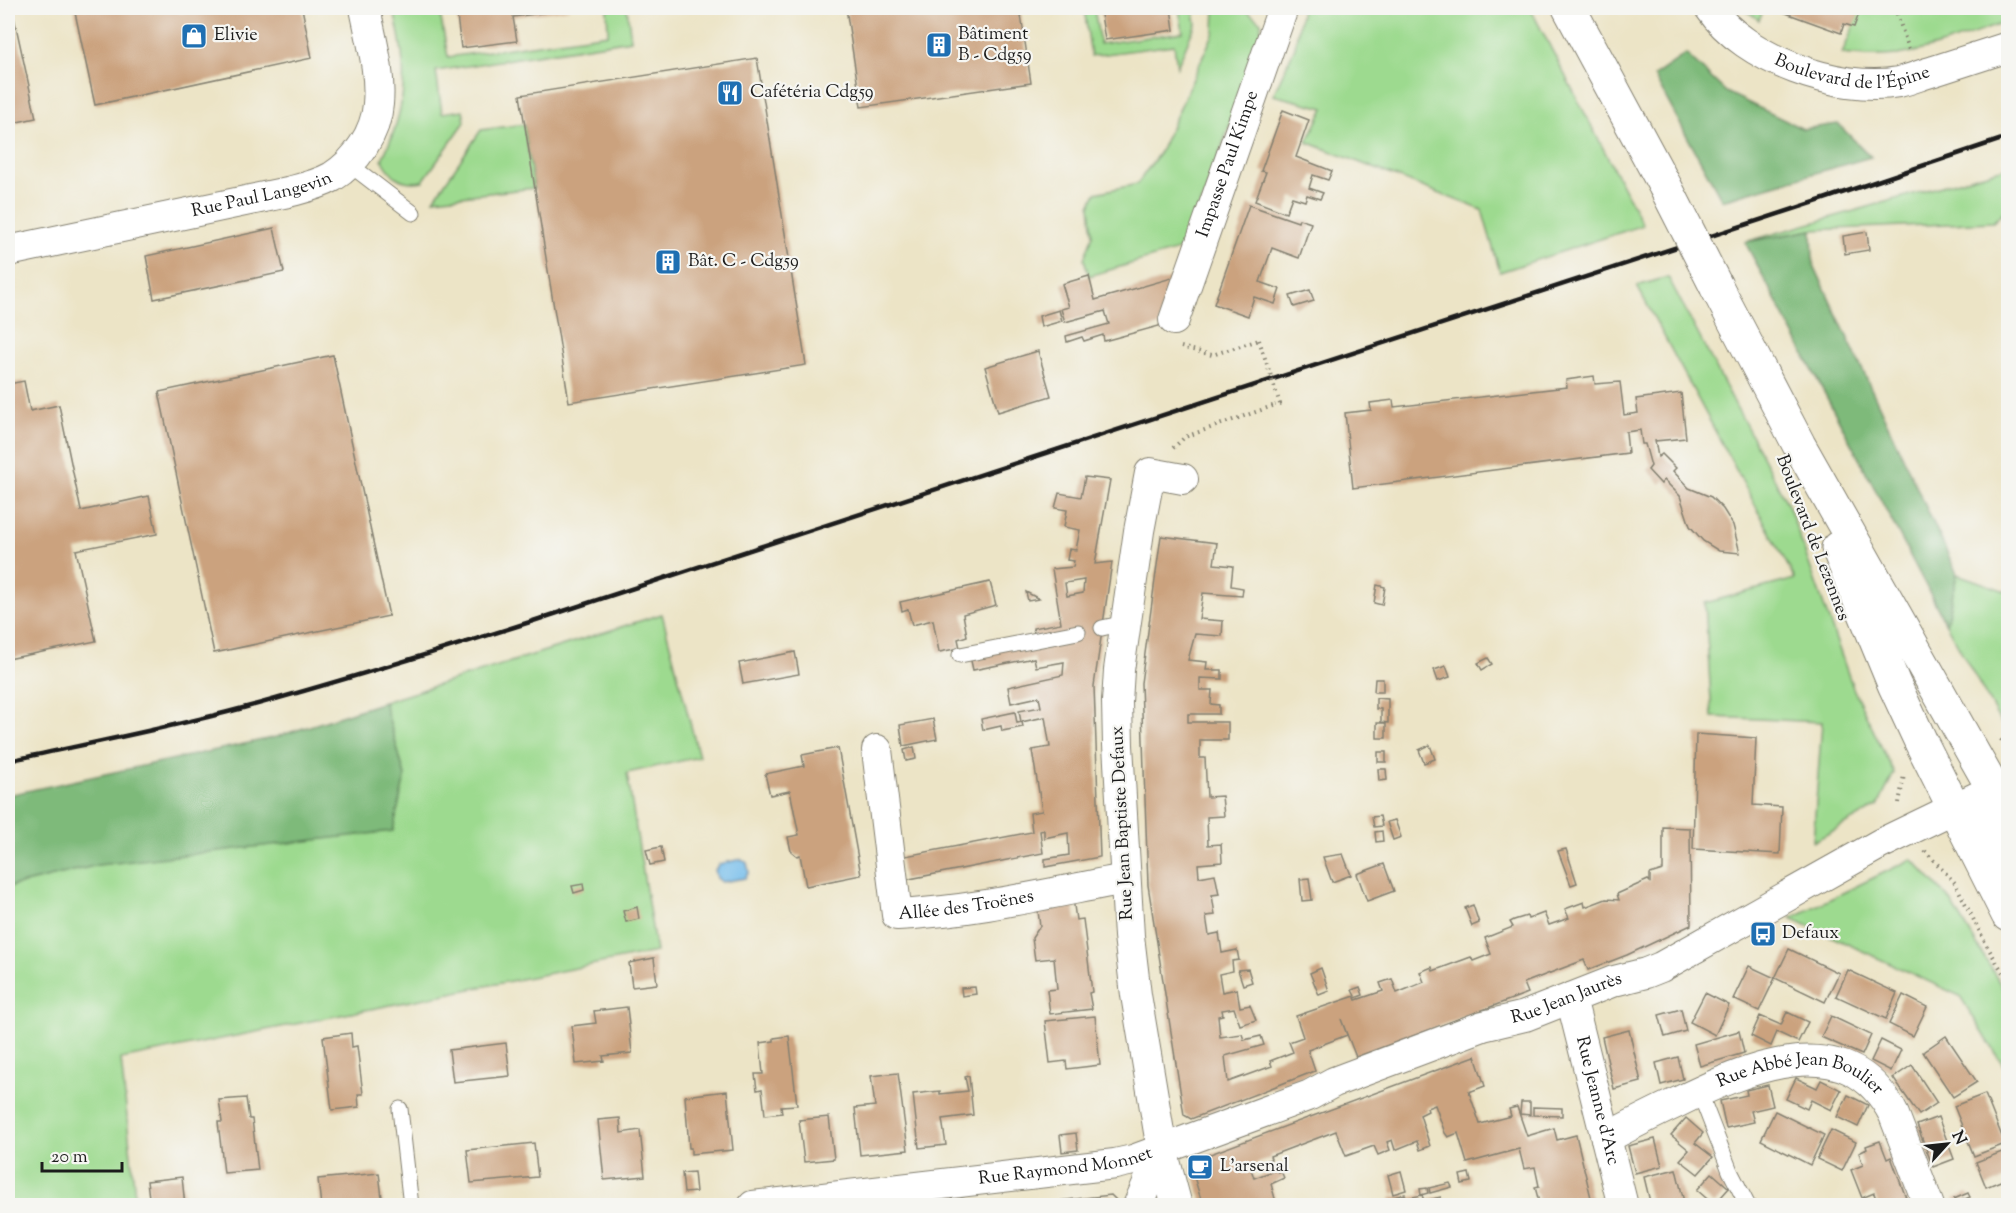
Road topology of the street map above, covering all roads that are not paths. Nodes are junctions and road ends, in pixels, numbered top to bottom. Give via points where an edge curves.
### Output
1 (365, 8) edge
2 (1283, 8) edge
3 (1569, 8) edge
4 (1710, 8) edge
5 (2008, 47) edge
6 (349, 164) junction
7 (413, 213) dead end
8 (8, 251) edge
9 (1177, 334) road end
10 (1799, 445) junction
11 (1183, 479) dead end
12 (1078, 632) dead end
13 (960, 655) dead end
14 (877, 750) dead end
15 (2004, 795) edge
16 (1954, 807) junction
17 (2008, 859) edge
18 (1125, 879) junction
19 (2008, 915) edge
20 (1571, 998) junction
21 (1699, 1091) junction
22 (400, 1109) dead end
23 (1606, 1138) junction
24 (1162, 1150) junction
25 (411, 1206) edge
26 (753, 1206) edge
27 (1138, 1206) edge
28 (1177, 1206) edge
29 (1623, 1206) edge
30 (1748, 1206) edge
31 (1929, 1206) edge

1 - 6 street, Rue Paul Langevin via 378,106 372,129
2 - 9 street, Impasse Paul Kimpe
3 - 10 main road, Boulevard de Lezennes, bridge
4 - 5 street, Boulevard de l'Épine via 1738,37 1769,57 1832,78 1898,82
6 - 7 lane
6 - 8 street, Rue Paul Langevin via 311,186
10 - 15 main road, Boulevard de Lezennes
10 - 16 main road, Boulevard de Lezennes via 1885,663
11 - 18 street, Rue Jean Baptiste Defaux via 1150,473 1114,625
12 - 13 lane
14 - 18 street, Allée des Troënes via 897,915 973,908
15 - 16 street, Rue Jean Jaurès
16 - 17 street via 1969,809 1985,819
16 - 19 main road, Boulevard de Lezennes
16 - 20 street, Rue Jean Jaurès via 1880,844 1669,963
18 - 24 street, Rue Jean Baptiste Defaux via 1136,995
20 - 23 street, Rue Jeanne d'Arc
20 - 24 street, Rue Jean Jaurès via 1462,1034
21 - 23 street, Rue Abbé Jean Boulier
21 - 30 lane
21 - 31 street, Rue Abbé Jean Boulier via 1746,1072 1794,1061 1816,1060 1852,1070 1868,1078 1887,1101
22 - 25 lane
23 - 29 street, Rue Jeanne d'Arc
24 - 26 street, Rue Raymond Monnet via 1115,1164
24 - 27 street
24 - 28 street, Rue Jean Baptiste Defaux

